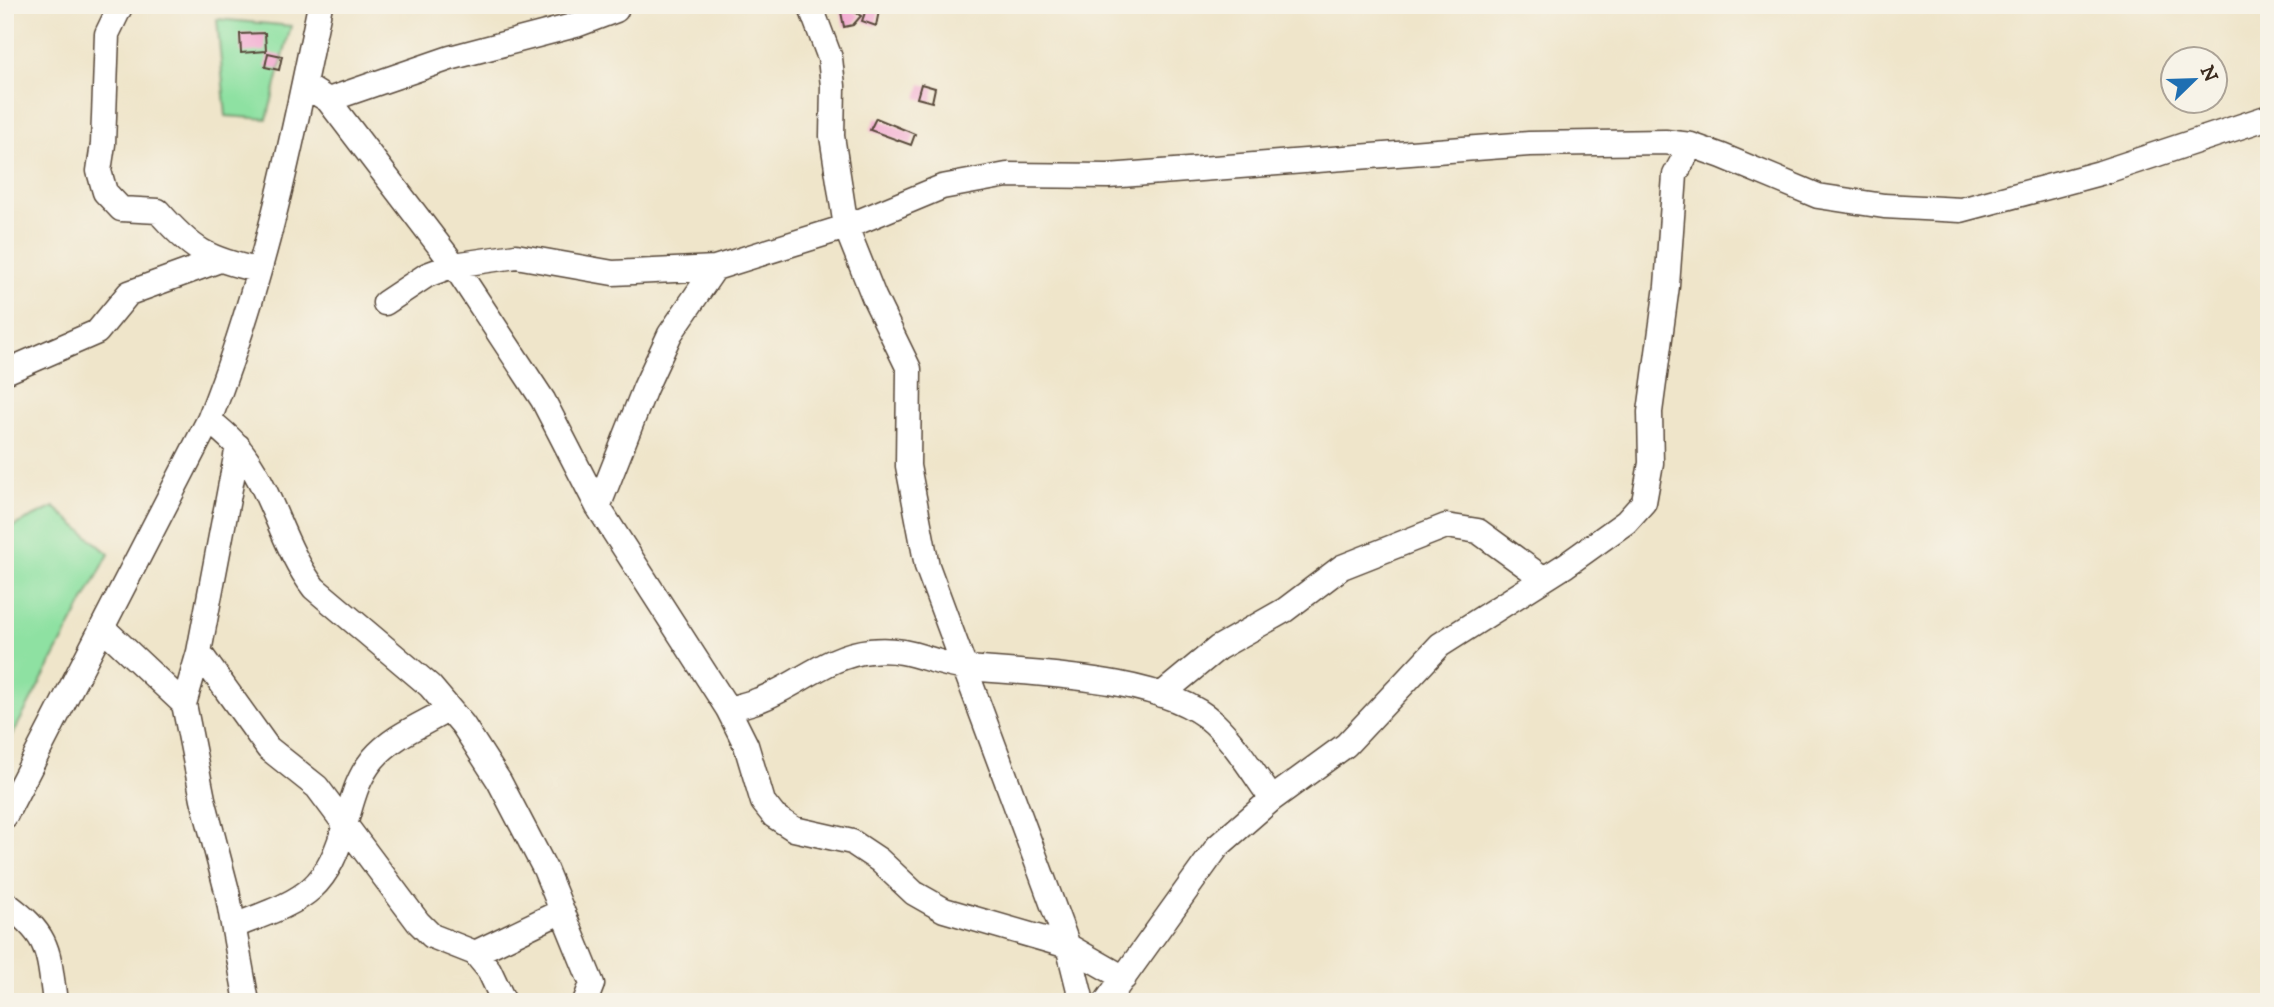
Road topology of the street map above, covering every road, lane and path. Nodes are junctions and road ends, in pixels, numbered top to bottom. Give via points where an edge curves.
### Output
1 (121, 5) edge
2 (320, 5) edge
3 (810, 5) edge
4 (616, 10) dead end
5 (304, 85) junction
6 (328, 100) junction
7 (2269, 117) edge
8 (1691, 145) junction
9 (846, 228) junction
10 (217, 261) junction
11 (454, 265) junction
12 (716, 268) junction
13 (258, 270) junction
14 (385, 303) dead end
15 (5, 372) edge
16 (209, 420) junction
17 (238, 446) junction
18 (598, 507) junction
19 (1544, 579) junction
20 (103, 628) junction
21 (199, 652) junction
22 (965, 668) junction
23 (1161, 695) junction
24 (184, 704) junction
25 (449, 709) junction
26 (728, 709) junction
27 (1272, 799) junction
28 (5, 816) edge
29 (346, 823) junction
30 (5, 903) edge
31 (562, 911) junction
32 (233, 926) junction
33 (1068, 946) junction
34 (475, 953) junction
35 (1124, 978) junction
36 (55, 1002) edge
37 (247, 1002) edge
38 (504, 1002) edge
39 (585, 1002) edge
40 (1082, 1002) edge
41 (1106, 1002) edge

1 - 10 street via 107,34 99,171 105,192 121,209 158,211 184,241
2 - 5 street
3 - 9 street via 830,58 832,136
4 - 6 street via 450,58
5 - 6 street
5 - 13 street
6 - 11 street
7 - 8 street via 2100,173 1961,209 1884,206 1818,196
8 - 9 street via 1529,144 1108,176 1007,174 942,187
8 - 19 street via 1675,174 1644,502 1626,523
9 - 12 street
9 - 22 street via 909,369 908,466 916,511 927,566
10 - 13 street
10 - 15 street via 129,293 97,332
11 - 12 street via 516,256 613,273
11 - 14 street via 427,275
11 - 18 street via 543,400
12 - 18 street via 670,334
13 - 16 street via 230,368
16 - 17 street
16 - 20 street
17 - 21 street
17 - 25 street via 314,588 430,686
18 - 26 street
19 - 23 street via 1478,531 1446,526 1342,567 1285,610 1218,648
19 - 27 street via 1440,645 1346,746
20 - 24 street
20 - 28 street
21 - 24 street
21 - 29 street via 268,748 317,787
22 - 23 street via 1067,674
22 - 26 street via 909,651 869,651 835,660 760,700
22 - 33 street
23 - 27 street via 1193,707 1215,723
24 - 32 street
25 - 29 street via 388,744 372,760 356,786
25 - 31 street via 499,781
26 - 33 street via 746,745 763,802 774,816 794,829 852,842 914,893 944,909
27 - 35 street via 1219,845
29 - 32 street via 332,866 322,880 298,901
29 - 34 street via 425,929
30 - 36 street via 36,928 48,951
31 - 34 street
31 - 39 street via 592,984
32 - 37 street
33 - 35 street
33 - 40 street
34 - 38 street
35 - 41 street

